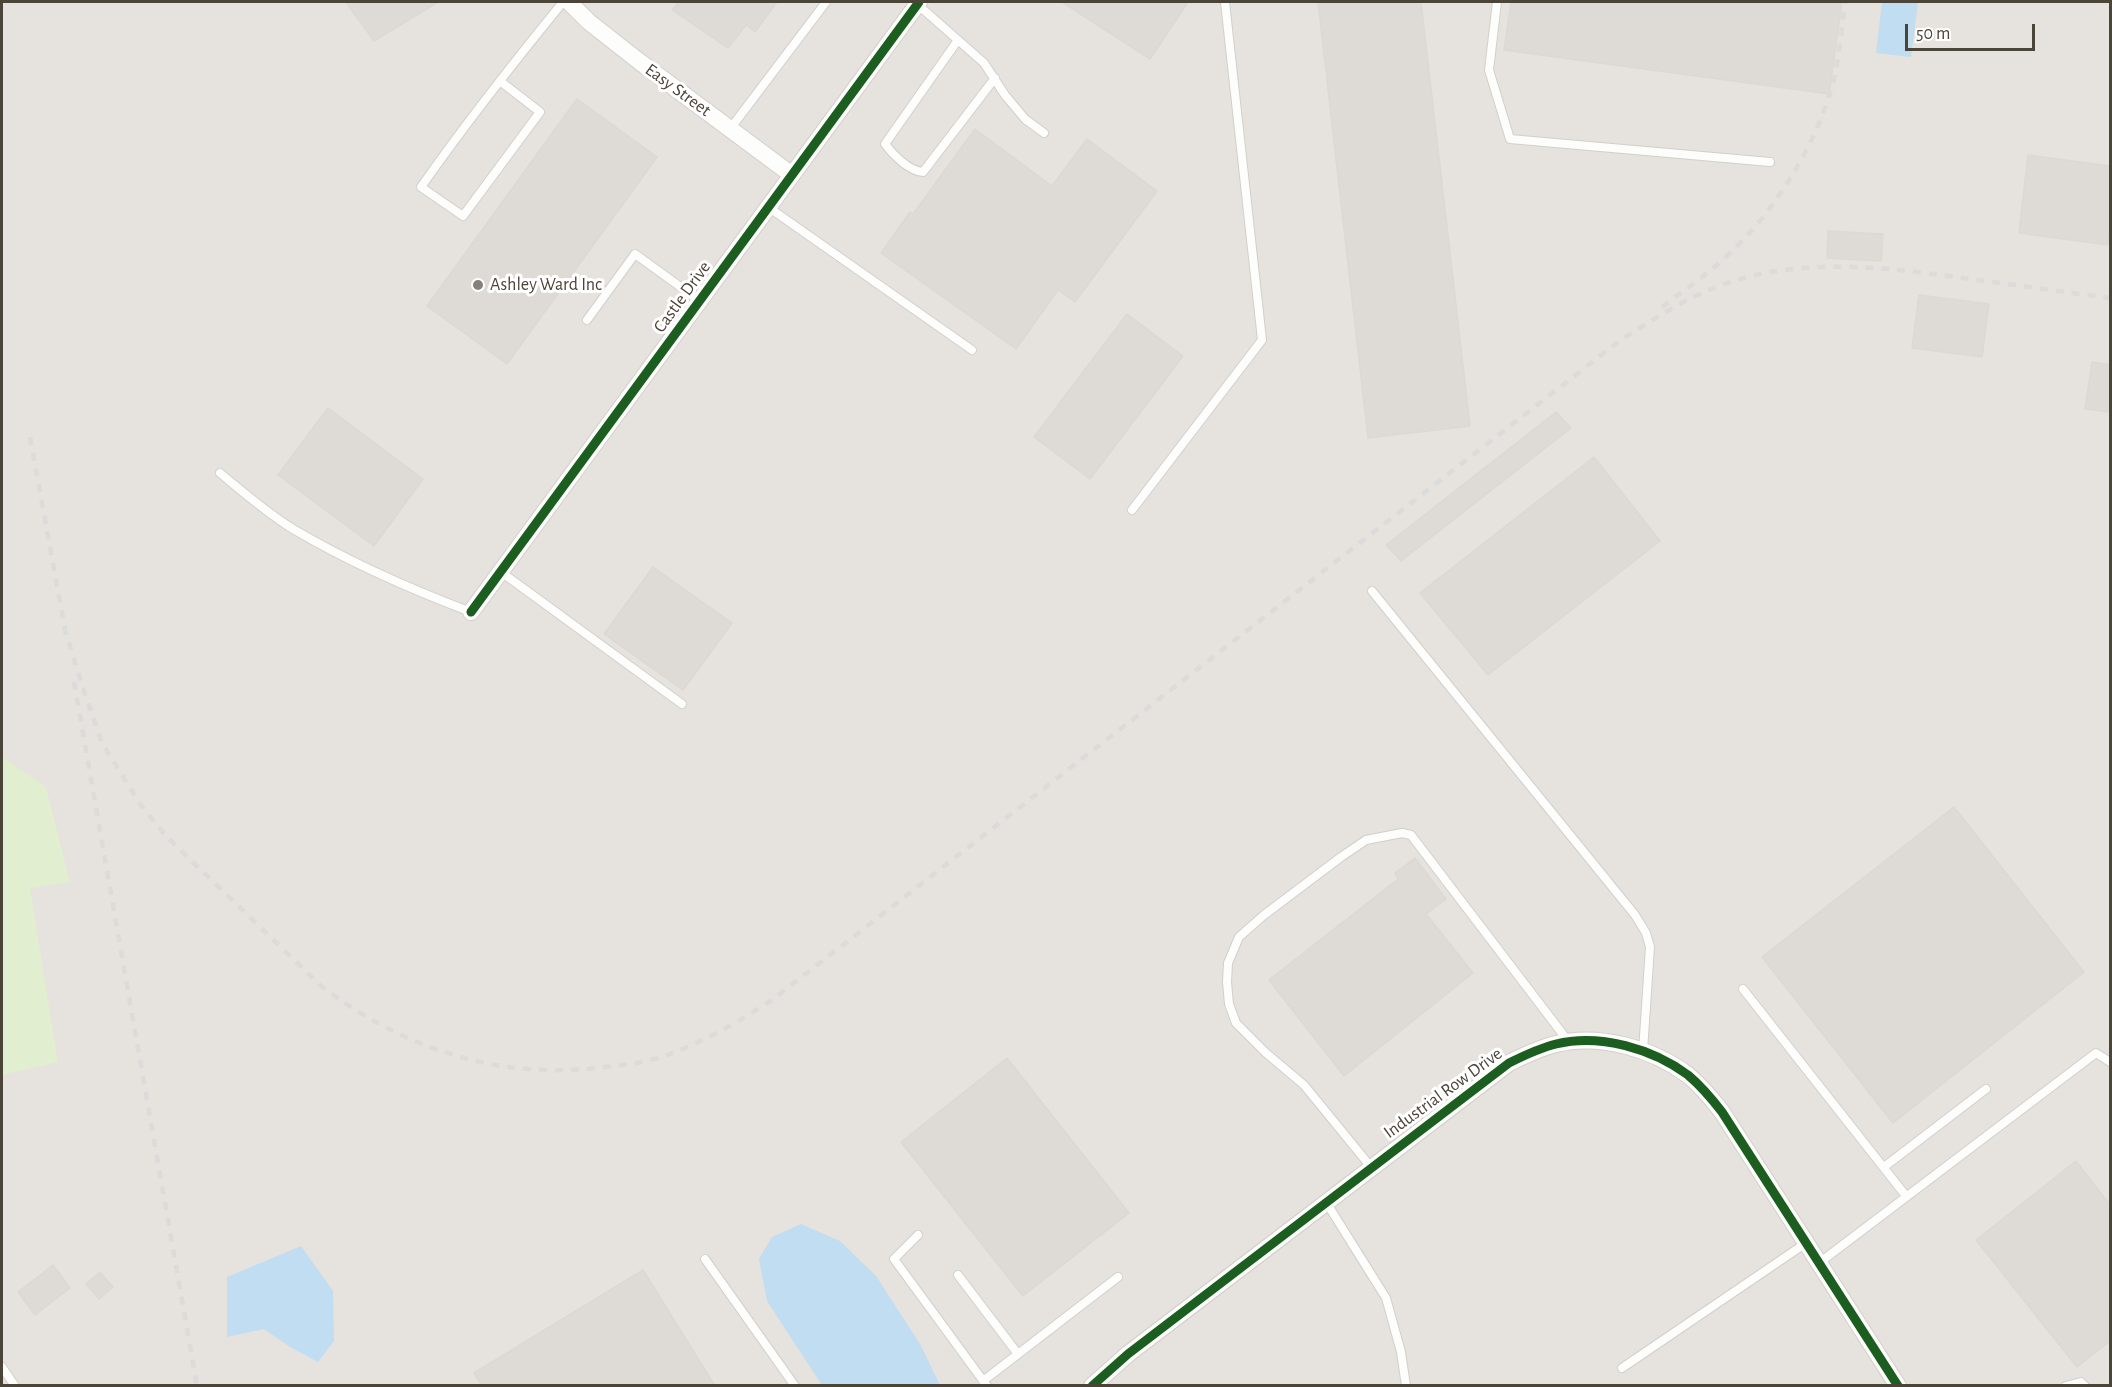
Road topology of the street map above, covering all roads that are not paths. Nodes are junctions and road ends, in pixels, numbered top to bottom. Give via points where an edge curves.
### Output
1 (563, 2) edge
2 (569, 2) edge
3 (826, 2) edge
4 (1225, 2) edge
5 (1497, 2) edge
6 (918, 3) edge
7 (958, 39) junction
8 (995, 78) junction
9 (500, 81) junction
10 (730, 129) junction
11 (1044, 133) dead end
12 (1770, 162) dead end
13 (792, 175) junction
14 (768, 207) junction
15 (700, 301) junction
16 (587, 320) dead end
17 (972, 350) dead end
18 (220, 473) dead end
19 (1132, 510) dead end
20 (501, 572) junction
21 (1372, 591) dead end
22 (471, 612) joint
23 (682, 704) dead end
24 (1743, 989) dead end
25 (1569, 1042) junction
26 (1643, 1052) junction
27 (2110, 1062) edge
28 (1986, 1089) dead end
29 (1371, 1167) junction
30 (1884, 1167) junction
31 (1906, 1196) junction
32 (1326, 1202) junction
33 (918, 1235) dead end
34 (1806, 1243) junction
35 (705, 1259) dead end
36 (1819, 1263) junction
37 (957, 1275) dead end
38 (1118, 1277) dead end
39 (1018, 1354) junction
40 (2, 1367) edge
41 (1622, 1368) dead end
42 (985, 1383) edge
43 (15, 1386) edge
44 (795, 1386) edge
45 (1092, 1386) edge
46 (1406, 1386) edge
47 (1898, 1386) edge
48 (2066, 1386) edge
49 (2085, 1386) edge

1 - 9 lane
2 - 10 street, Easy Street via 606,36
3 - 10 lane
4 - 19 lane via 1262,340
5 - 12 lane via 1489,70 1510,139
6 - 7 lane
6 - 13 street, Castle Drive
7 - 8 lane
7 - 8 lane via 885,144 892,153 917,172 923,172
8 - 11 lane via 1024,119
9 - 9 lane via 421,187 463,216 540,112
10 - 13 street, Easy Street
13 - 14 street, Castle Drive
14 - 15 street, Castle Drive
14 - 17 lane
15 - 16 lane via 635,254
15 - 20 street, Castle Drive
18 - 22 lane via 292,528 413,590
20 - 22 street, Castle Drive
20 - 23 lane
21 - 26 lane via 1569,832 1646,933 1650,965
24 - 30 lane
25 - 26 street, Industrial Row Drive via 1602,1042
25 - 29 street, Industrial Row Drive via 1532,1051 1509,1063
25 - 29 lane via 1412,836 1402,833 1366,840 1239,937 1228,963 1227,982 1236,1023 1304,1085
26 - 34 street, Industrial Row Drive via 1681,1071 1706,1092
27 - 31 lane via 2096,1053
28 - 30 lane
29 - 32 street, Industrial Row Drive
30 - 31 lane
31 - 36 lane
32 - 45 street, Industrial Row Drive
32 - 46 lane via 1386,1298
33 - 42 lane via 894,1259
34 - 36 street, Industrial Row Drive
34 - 41 lane
35 - 44 lane
36 - 47 street, Industrial Row Drive
37 - 39 lane
38 - 39 lane
39 - 42 lane
40 - 43 lane
48 - 49 lane via 2081,1382

